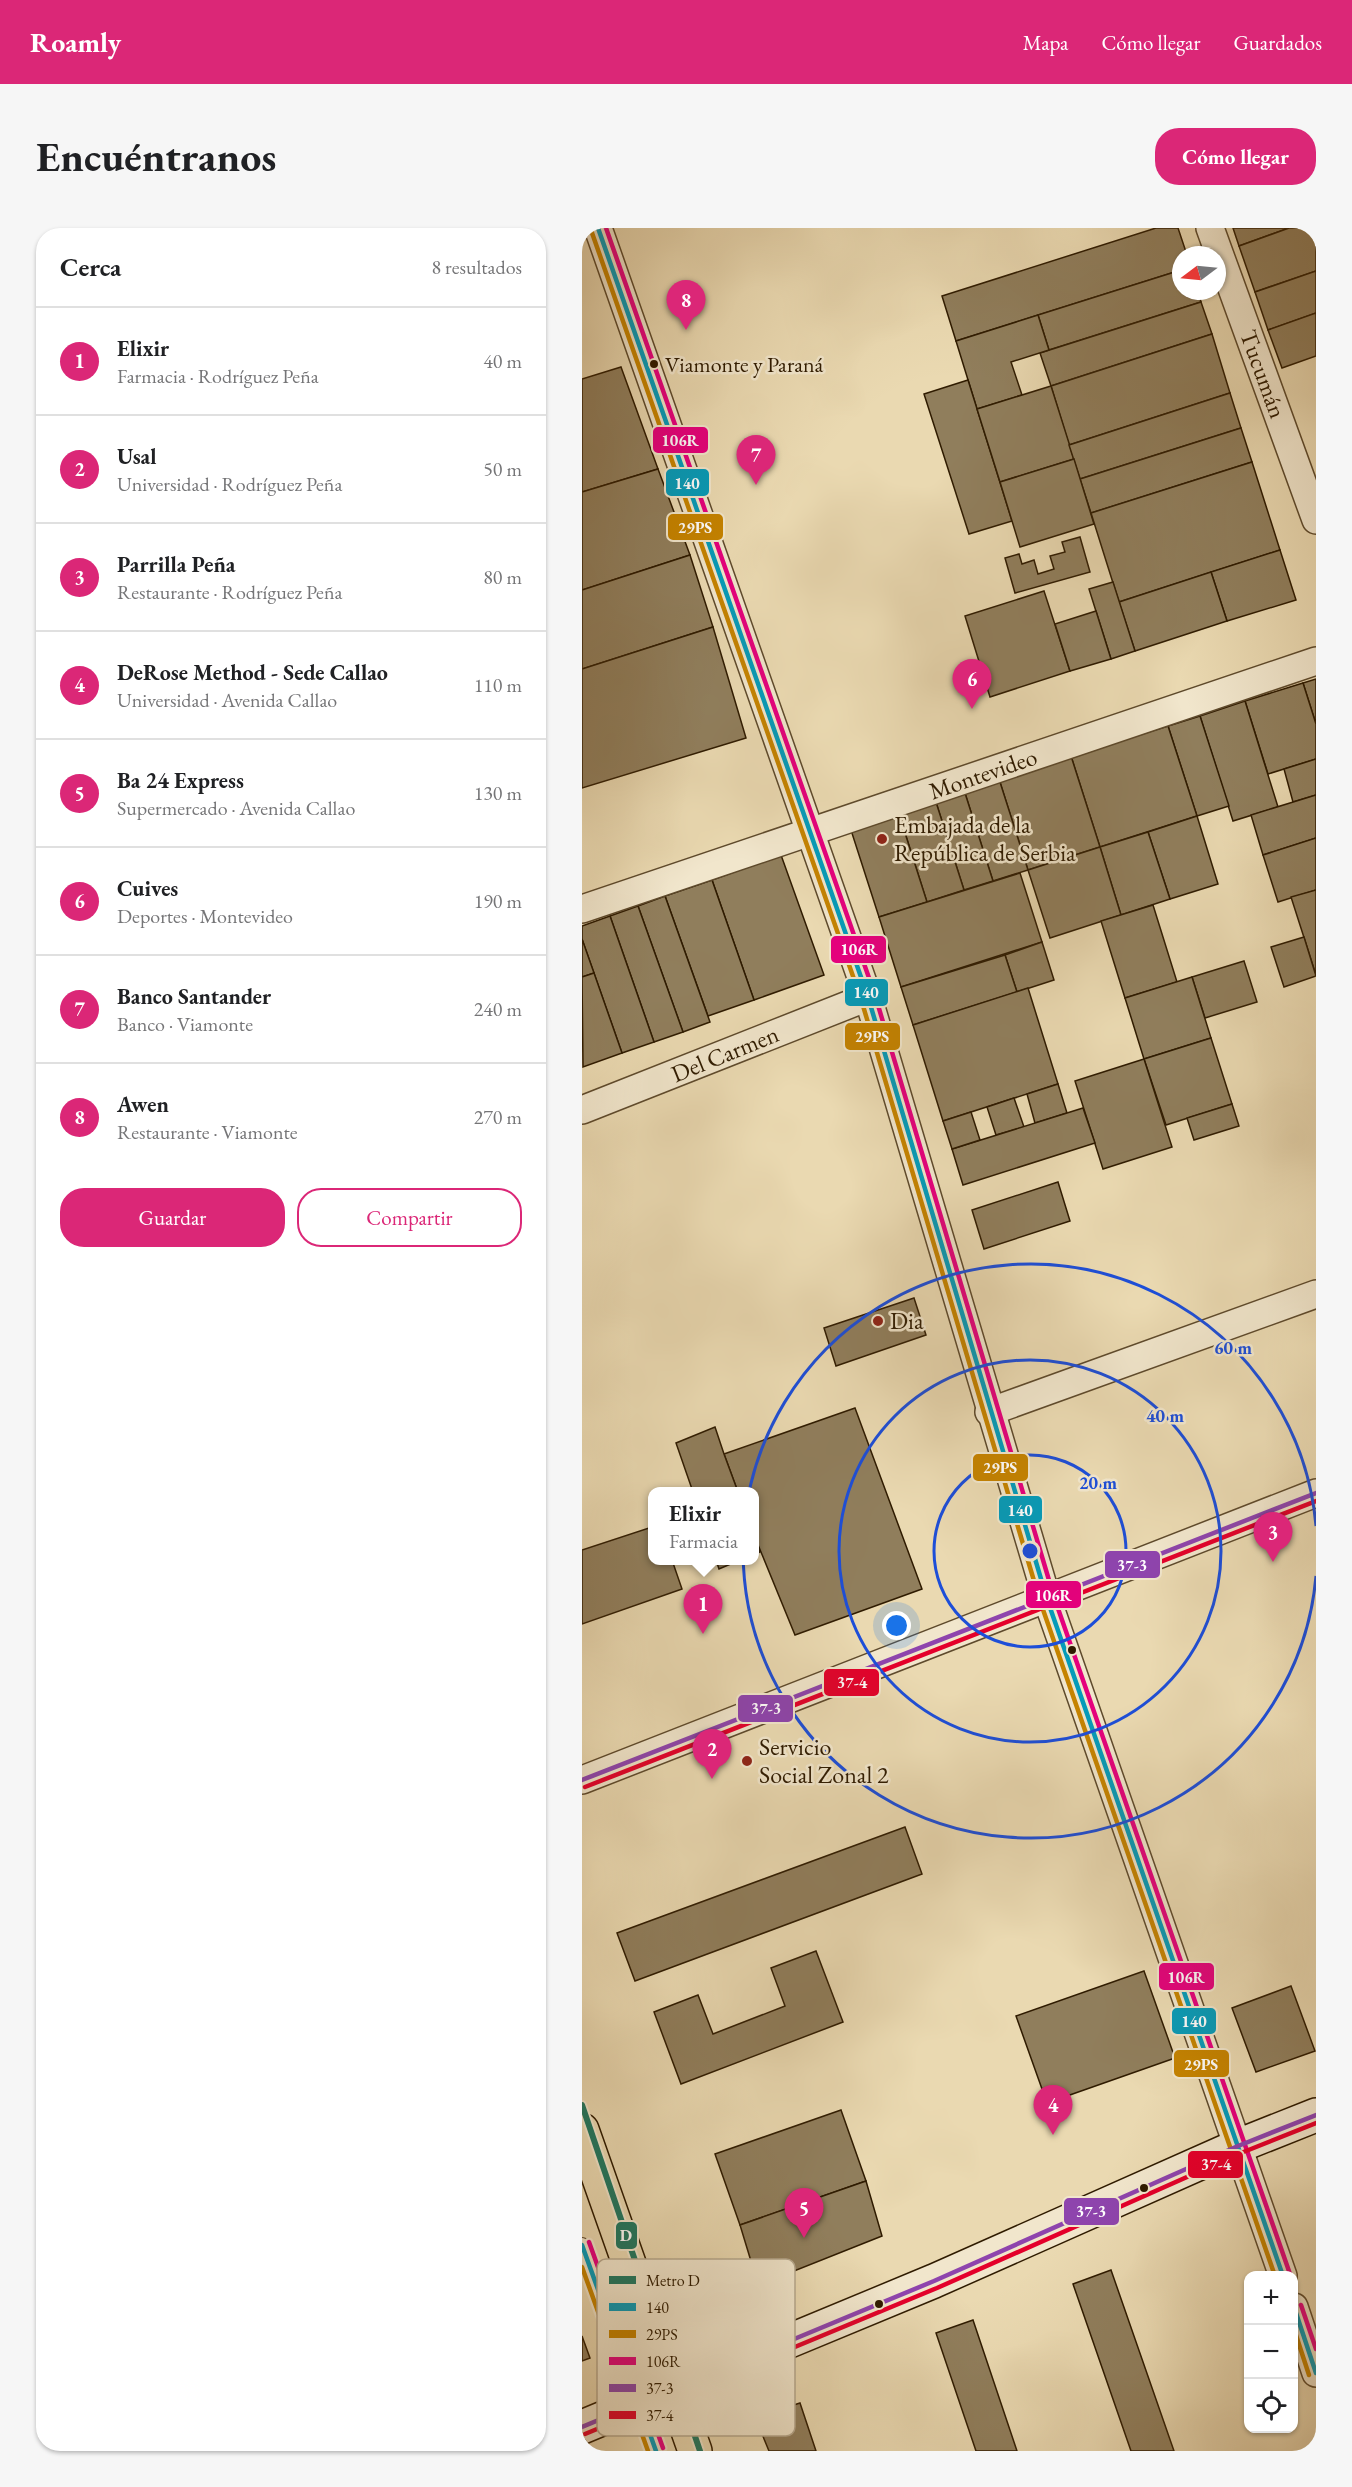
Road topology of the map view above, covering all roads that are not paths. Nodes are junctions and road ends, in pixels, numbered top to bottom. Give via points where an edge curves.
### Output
1 (598, 228) edge
2 (1210, 228) edge
3 (1316, 520) edge
4 (1316, 661) edge
5 (810, 832) junction
6 (582, 909) edge
7 (868, 998) junction
8 (582, 1110) edge
9 (1316, 1294) edge
10 (989, 1412) junction
11 (1316, 1493) edge
12 (1047, 1599) junction
13 (582, 1780) edge
14 (1316, 2115) edge
15 (582, 2130) edge
16 (1238, 2146) junction
17 (582, 2245) edge
18 (628, 2259) edge
19 (1281, 2271) edge
20 (597, 2286) edge
21 (1298, 2321) edge
22 (795, 2339) edge
23 (1316, 2373) edge
24 (597, 2421) edge
25 (582, 2427) edge
26 (651, 2436) edge
27 (690, 2436) edge
28 (656, 2451) edge
29 (695, 2451) edge

1 - 5 street
2 - 3 street, Tucumán
4 - 5 street, Montevideo
5 - 6 street, Montevideo
5 - 7 street
7 - 8 street, Del Carmen
7 - 10 street
9 - 10 street
10 - 12 street
11 - 12 street
12 - 13 street
12 - 16 street
14 - 16 main road
15 - 18 main road
16 - 19 street
16 - 22 main road via 1010,2249
17 - 20 lane
21 - 23 street
24 - 25 main road
26 - 28 lane
27 - 29 main road

